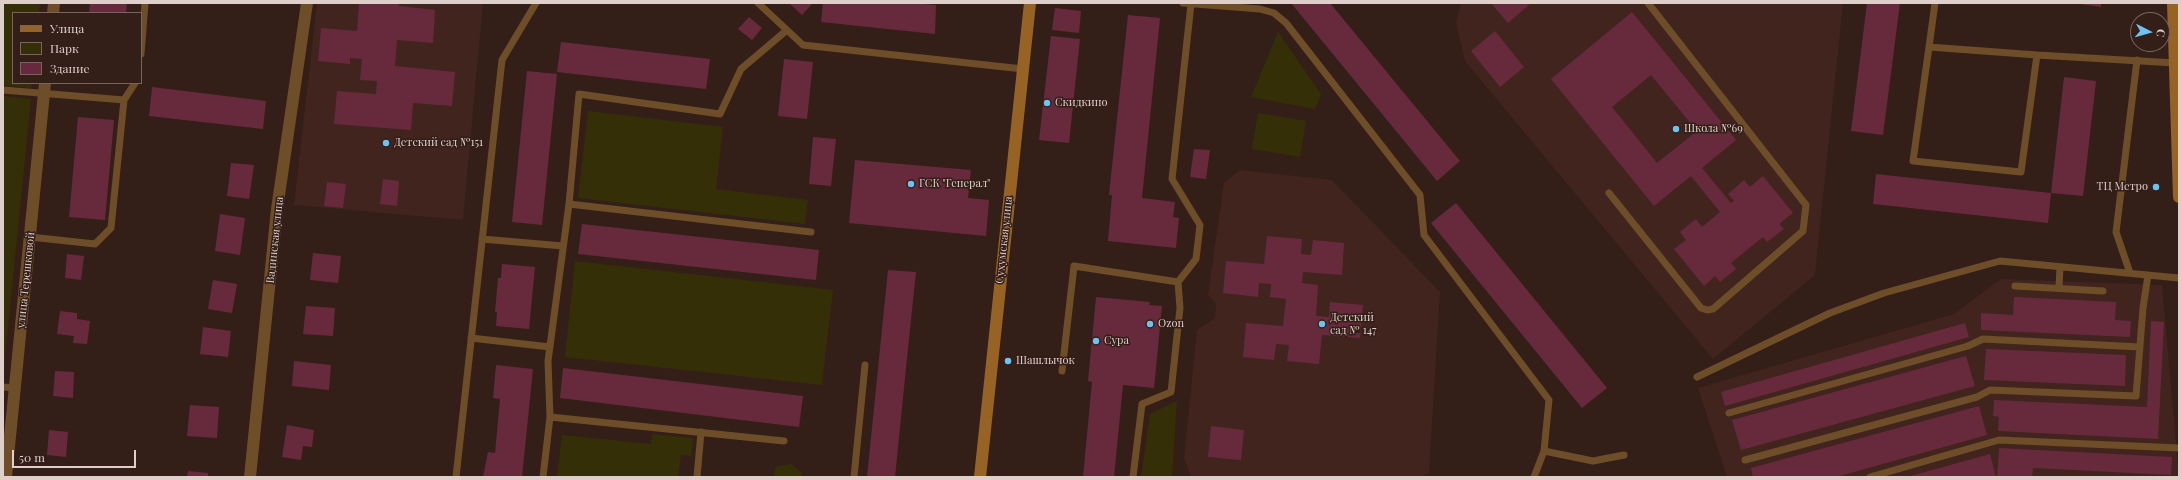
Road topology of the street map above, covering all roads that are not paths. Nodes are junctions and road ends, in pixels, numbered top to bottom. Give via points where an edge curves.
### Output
1 (145, 3) edge
2 (307, 3) edge
3 (536, 3) edge
4 (758, 3) edge
5 (1030, 3) edge
6 (1183, 3) edge
7 (1648, 3) edge
8 (1935, 3) edge
9 (2173, 3) edge
10 (1191, 4) junction
11 (787, 30) junction
12 (142, 41) edge
13 (1929, 47) junction
14 (2177, 50) edge
15 (2037, 55) junction
16 (2137, 60) junction
17 (2175, 63) junction
18 (1023, 69) junction
19 (134, 84) edge
20 (45, 88) edge
21 (3, 90) edge
22 (124, 100) junction
23 (1609, 193) dead end
24 (2179, 197) edge
25 (569, 204) junction
26 (811, 232) dead end
27 (30, 237) junction
28 (482, 239) junction
29 (563, 246) junction
30 (2060, 267) junction
31 (2130, 273) junction
32 (2148, 275) junction
33 (2179, 278) edge
34 (1178, 282) junction
35 (2015, 286) dead end
36 (2060, 288) junction
37 (2103, 291) dead end
38 (471, 338) junction
39 (550, 346) junction
40 (2140, 348) junction
41 (865, 365) dead end
42 (1062, 371) dead end
43 (1697, 376) dead end
44 (9, 387) edge
45 (1729, 413) dead end
46 (550, 417) junction
47 (701, 432) junction
48 (784, 441) dead end
49 (2179, 448) edge
50 (1544, 451) junction
51 (1624, 455) dead end
52 (1746, 460) dead end
53 (6, 477) edge
54 (250, 477) edge
55 (456, 477) edge
56 (543, 477) edge
57 (697, 477) edge
58 (854, 477) edge
59 (980, 477) edge
60 (1133, 477) edge
61 (1534, 477) edge
62 (1870, 477) edge

1 - 12 lane
2 - 54 street, Вадинская улица via 277,210
3 - 28 lane via 502,60
4 - 11 lane
5 - 18 main road, Сухумская улица
6 - 10 lane
7 - 23 lane via 1806,205 1803,231 1713,309 1707,310 1701,308
8 - 13 lane
9 - 14 main road
10 - 34 lane via 1172,179 1200,225 1196,259
10 - 50 lane via 1260,10 1274,13 1286,23 1420,195 1424,235 1549,400
11 - 18 lane via 803,45
11 - 25 lane via 741,69 720,114 579,94
13 - 15 lane
13 - 15 lane via 1913,160 2021,172
14 - 17 main road
15 - 16 lane
16 - 17 lane
16 - 31 lane via 2116,232
17 - 24 main road
18 - 59 main road, Сухумская улица
19 - 22 lane
20 - 21 lane
20 - 22 lane
20 - 27 street, улица Терешковой
22 - 27 lane via 111,228 95,244
25 - 26 lane
25 - 29 lane
27 - 44 street, улица Терешковой
28 - 29 lane
28 - 38 lane
29 - 39 lane
30 - 31 lane
30 - 36 lane
30 - 43 lane via 2000,261 1884,293 1830,313
31 - 32 lane
32 - 33 lane
32 - 40 lane
34 - 42 lane via 1074,266
34 - 60 lane via 1180,308 1171,392 1142,404
35 - 36 lane
36 - 37 lane
38 - 39 lane
38 - 55 lane
39 - 46 lane
40 - 45 lane via 1983,339 1968,346
40 - 52 lane via 2136,396 1990,390 1977,397
41 - 58 lane
44 - 53 street, улица Терешковой
46 - 47 lane
46 - 56 lane
47 - 48 lane
47 - 57 lane
49 - 62 lane via 1999,440
50 - 51 lane via 1593,461
50 - 61 lane

